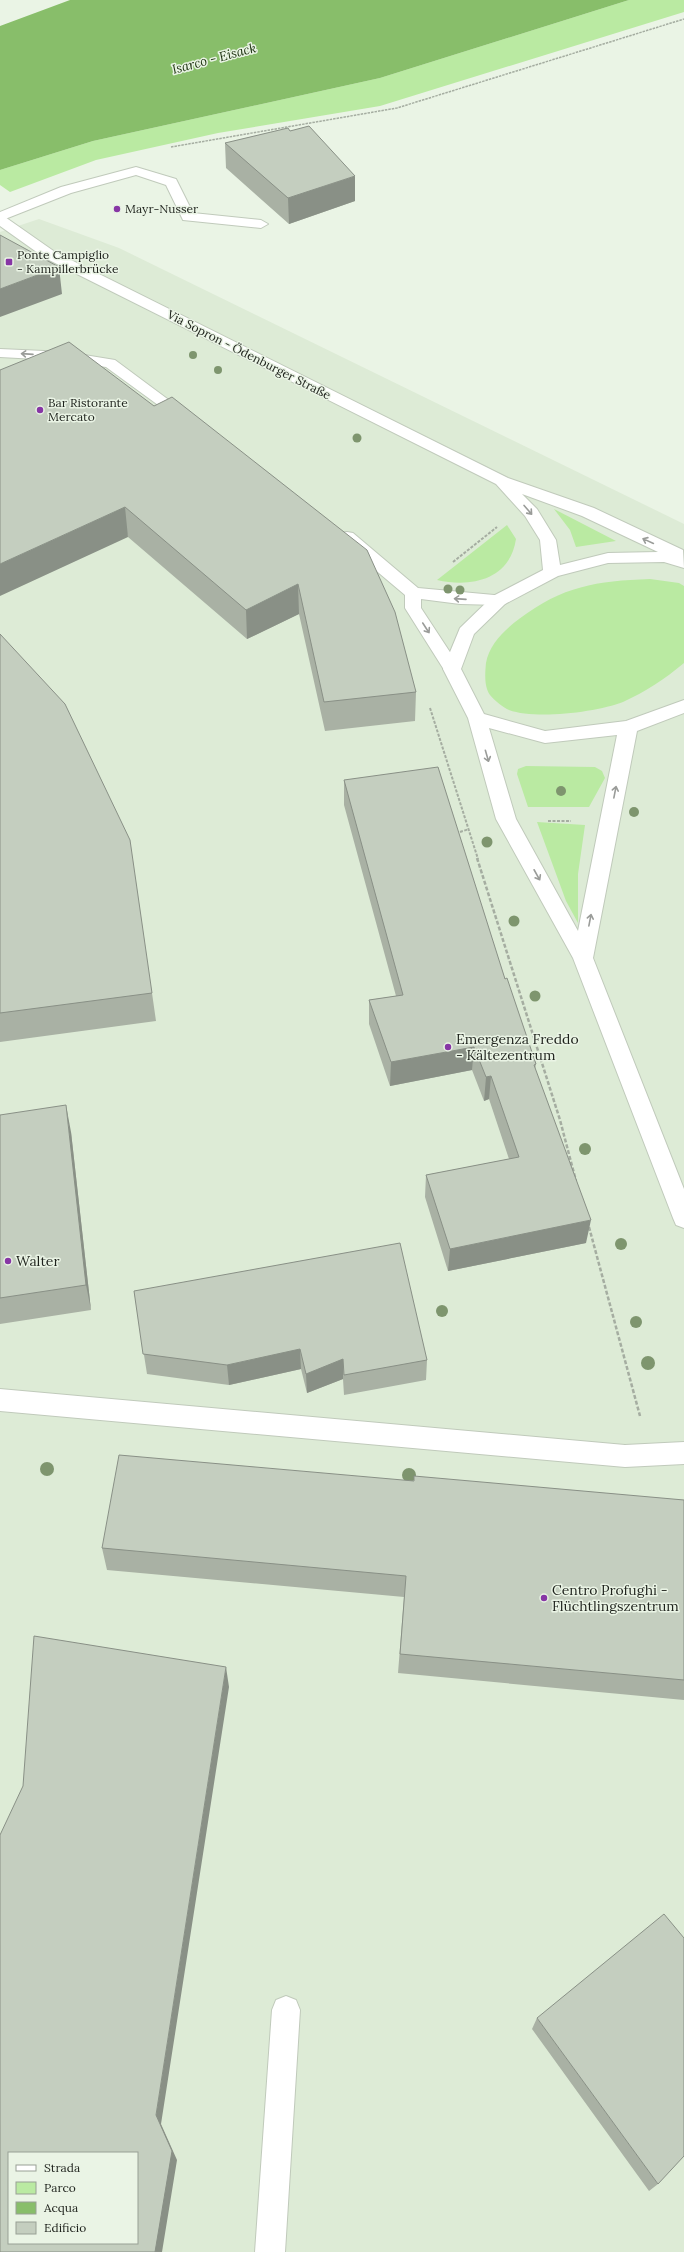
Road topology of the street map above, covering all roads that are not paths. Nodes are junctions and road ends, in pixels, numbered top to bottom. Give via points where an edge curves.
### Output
1 (0, 217) edge
2 (0, 220) edge
3 (261, 224) dead end
4 (0, 353) edge
5 (64, 356) junction
6 (44, 367) edge
7 (196, 426) edge
8 (502, 481) junction
9 (335, 528) edge
10 (684, 558) edge
11 (684, 562) edge
12 (552, 572) junction
13 (414, 593) junction
14 (499, 600) junction
15 (452, 669) junction
16 (684, 706) edge
17 (477, 718) junction
18 (628, 727) junction
19 (583, 958) junction
20 (684, 1218) edge
21 (0, 1400) edge
22 (684, 1453) edge
23 (286, 2010) dead end
24 (270, 2252) edge

1 - 3 lane via 66,190 136,171 171,182 188,217
2 - 8 street, Via Sopron - Ödenburger Straße via 50,255
5 -> 4 lane
5 - 6 lane
5 - 7 lane via 110,363
10 -> 8 street via 588,512
8 -> 12 street via 531,513 548,540
9 - 13 lane
11 - 12 street via 665,557 608,558
12 - 14 street
14 -> 13 lane via 460,599
13 -> 15 lane via 413,608
14 - 15 street via 466,632
15 - 17 street
16 - 18 street
17 - 18 street via 545,737
17 -> 19 street via 506,819
19 -> 18 street
19 - 20 street
21 - 22 street via 625,1456
23 - 24 lane

